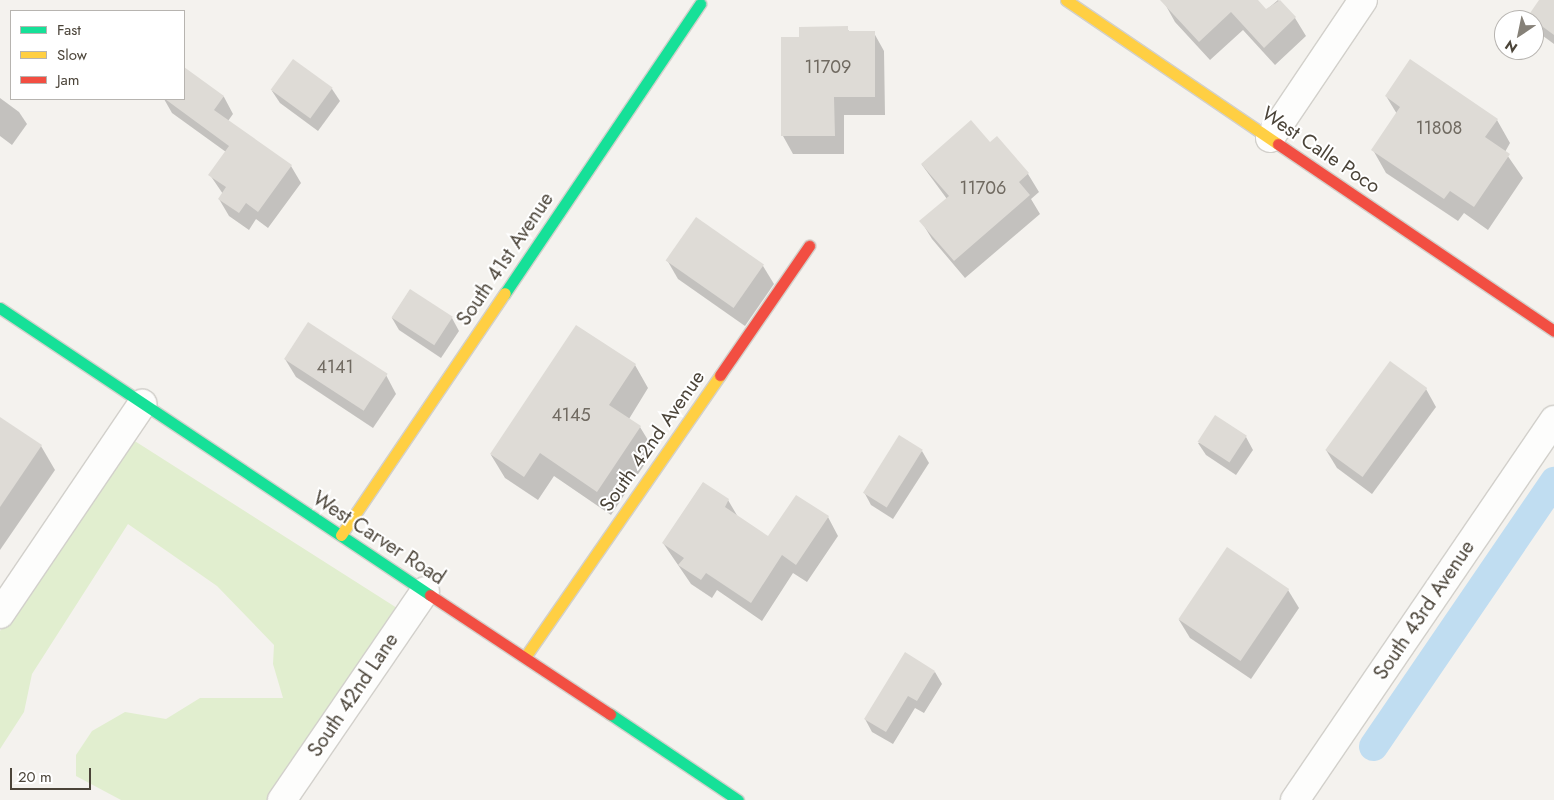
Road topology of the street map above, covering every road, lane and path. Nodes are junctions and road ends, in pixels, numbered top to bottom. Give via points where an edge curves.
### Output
1 (1066, 0) edge
2 (1364, 0) edge
3 (700, 4) dead end
4 (1270, 138) junction
5 (809, 246) dead end
6 (0, 308) edge
7 (1554, 331) edge
8 (142, 404) junction
9 (1554, 420) edge
10 (340, 535) junction
11 (425, 591) junction
12 (0, 614) edge
13 (525, 657) junction
14 (282, 800) edge
15 (738, 800) edge
16 (1295, 800) edge

1 - 4 street, West Calle Poco
2 - 4 street
3 - 10 street, South 41st Avenue
4 - 7 street, West Calle Poco
5 - 13 street, South 42nd Avenue
6 - 8 street, West Carver Road
8 - 10 street, West Carver Road
8 - 12 street
9 - 16 street, South 43rd Avenue
10 - 11 street, West Carver Road
11 - 13 street, West Carver Road
11 - 14 street, South 42nd Lane
13 - 15 street, West Carver Road

